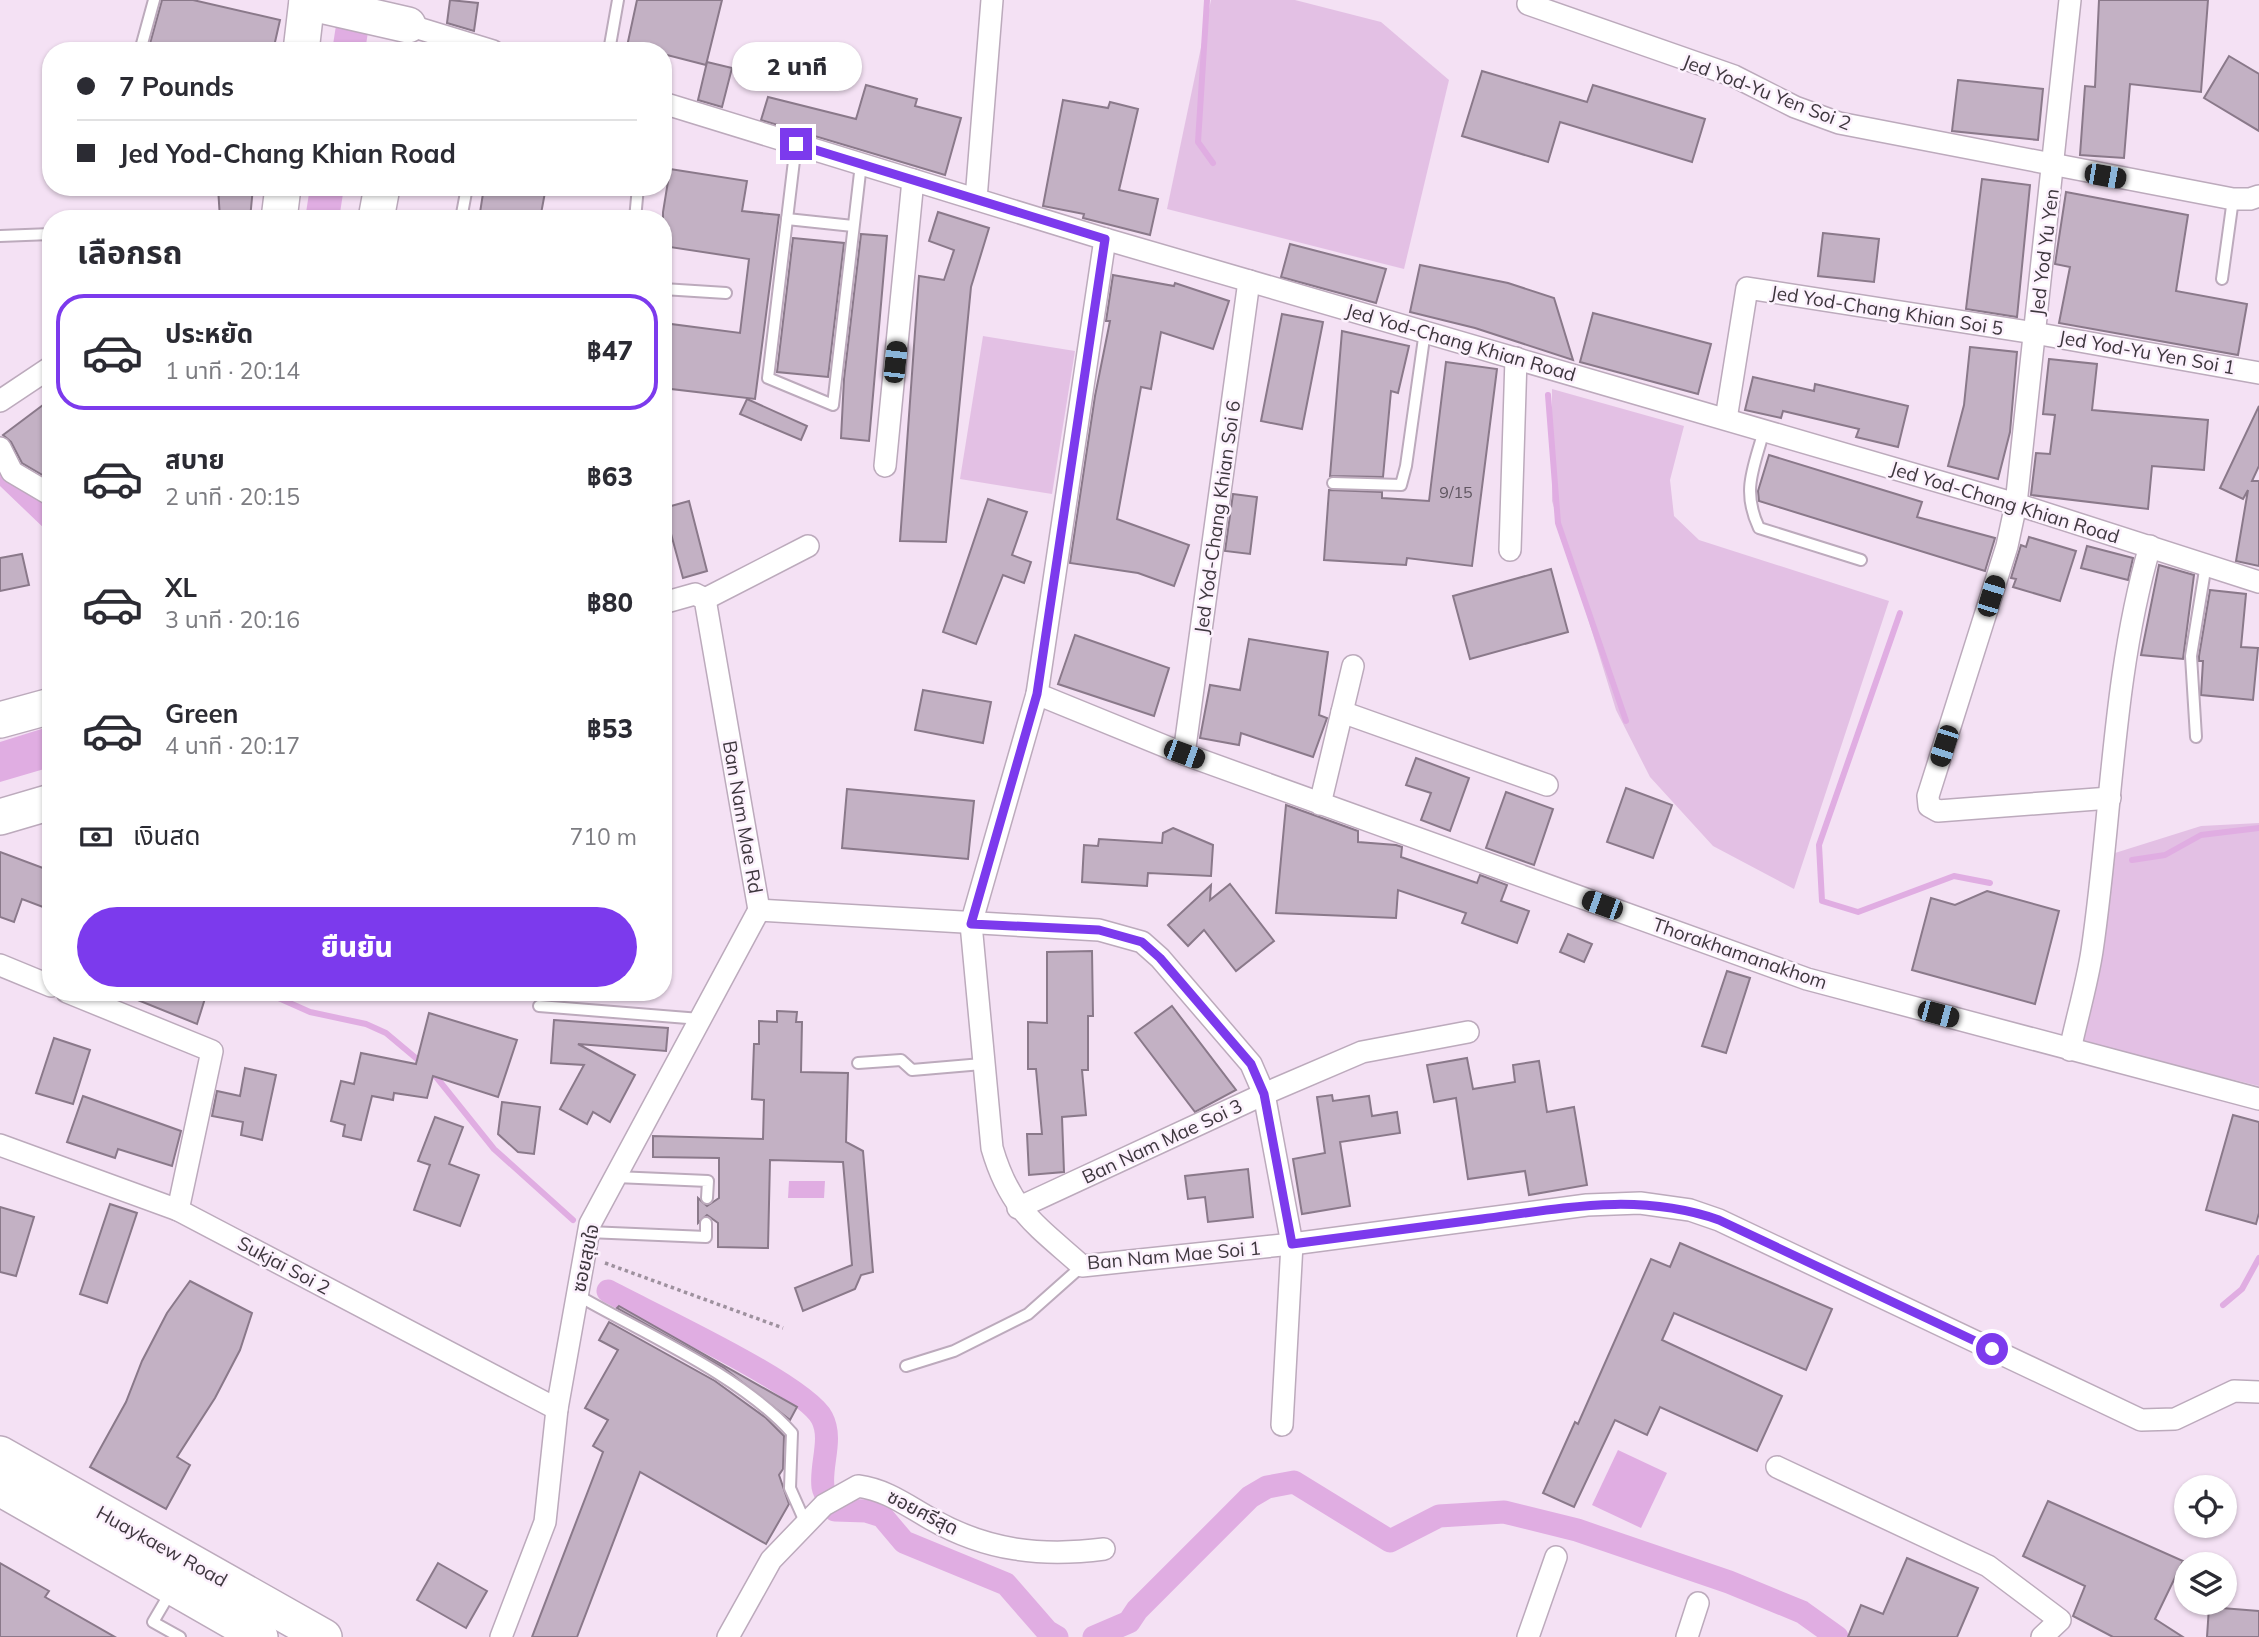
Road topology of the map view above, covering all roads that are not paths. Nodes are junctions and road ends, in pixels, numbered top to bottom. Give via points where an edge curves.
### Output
1 (154, 0) edge
2 (618, 0) edge
3 (992, 0) edge
4 (2070, 0) edge
5 (304, 1) edge
6 (1528, 4) dead end
7 (408, 25) edge
8 (142, 42) edge
9 (302, 42) edge
10 (464, 42) edge
11 (611, 42) edge
12 (672, 106) edge
13 (796, 144) junction
14 (861, 164) junction
15 (2054, 167) junction
16 (913, 180) junction
17 (2259, 195) edge
18 (976, 199) junction
19 (2233, 199) junction
20 (787, 219) junction
21 (853, 226) junction
22 (42, 234) edge
23 (0, 236) edge
24 (1105, 239) junction
25 (2222, 279) dead end
26 (1249, 281) junction
27 (672, 290) edge
28 (726, 293) dead end
29 (1425, 331) junction
30 (2034, 333) junction
31 (1516, 358) junction
32 (42, 373) edge
33 (2259, 373) edge
34 (0, 401) edge
35 (1726, 419) junction
36 (1764, 430) junction
37 (0, 448) edge
38 (885, 466) dead end
39 (1333, 483) dead end
40 (42, 490) edge
41 (2016, 503) junction
42 (2150, 545) junction
43 (808, 546) dead end
44 (1510, 551) dead end
45 (1861, 560) dead end
46 (2206, 564) junction
47 (2259, 582) edge
48 (705, 599) junction
49 (672, 600) edge
50 (1353, 666) dead end
51 (1037, 694) junction
52 (42, 708) edge
53 (1342, 712) junction
54 (0, 720) edge
55 (2196, 737) dead end
56 (1184, 754) junction
57 (1547, 785) dead end
58 (2109, 798) junction
59 (1320, 804) junction
60 (42, 805) edge
61 (0, 817) edge
62 (760, 910) junction
63 (971, 924) junction
64 (0, 965) edge
65 (42, 982) edge
66 (88, 1001) edge
67 (539, 1006) dead end
68 (699, 1019) junction
69 (1468, 1032) dead end
70 (2070, 1050) junction
71 (858, 1063) dead end
72 (982, 1064) junction
73 (1264, 1094) junction
74 (2259, 1099) edge
75 (0, 1144) edge
76 (613, 1177) junction
77 (707, 1198) dead end
78 (1018, 1208) junction
79 (178, 1210) junction
80 (706, 1223) dead end
81 (588, 1232) junction
82 (1292, 1244) junction
83 (1082, 1266) junction
84 (577, 1295) junction
85 (906, 1366) dead end
86 (2259, 1392) edge
87 (557, 1409) junction
88 (1282, 1425) dead end
89 (0, 1454) edge
90 (1777, 1467) dead end
91 (0, 1488) edge
92 (806, 1524) junction
93 (1104, 1549) dead end
94 (1556, 1557) dead end
95 (173, 1587) junction
96 (1698, 1603) dead end
97 (160, 1632) edge
98 (180, 1637) edge
99 (260, 1637) edge
100 (324, 1637) edge
101 (501, 1637) edge
102 (728, 1637) edge
103 (1528, 1637) edge
104 (1687, 1637) edge
105 (2042, 1637) edge

1 - 8 lane
2 - 11 lane
3 - 18 street
4 - 15 street, Jed Yod Yu Yen
5 - 7 main road
5 - 9 main road
6 - 15 street, Jed Yod-Yu Yen Soi 2 via 1734,76 1839,123
7 - 10 street
12 - 13 street, Jed Yod-Chang Khian Road
13 - 14 street, Jed Yod-Chang Khian Road
13 - 20 lane
14 - 16 street, Jed Yod-Chang Khian Road
14 - 21 lane
15 - 19 street, Jed Yod-Yu Yen Soi 2
15 - 30 street, Jed Yod Yu Yen
16 - 18 street, Jed Yod-Chang Khian Road
16 - 38 street
17 - 19 street, Jed Yod-Yu Yen Soi 2 via 2250,200
18 - 24 street, Jed Yod-Chang Khian Road
19 - 25 lane
20 - 21 lane
20 - 21 lane via 768,378 833,405
22 - 23 lane
24 - 26 street, Jed Yod-Chang Khian Road
24 - 51 street
26 - 29 street, Jed Yod-Chang Khian Road
26 - 56 street, Jed Yod-Chang Khian Soi 6
27 - 28 lane
29 - 31 street, Jed Yod-Chang Khian Road
29 - 39 lane via 1401,485
30 - 33 street, Jed Yod-Yu Yen Soi 1
30 - 35 street, Jed Yod-Chang Khian Soi 5 via 1747,288
30 - 41 street, Jed Yod Yu Yen
31 - 35 street, Jed Yod-Chang Khian Road
31 - 44 street
32 - 34 street
35 - 36 street, Jed Yod-Chang Khian Road
36 - 41 street, Jed Yod-Chang Khian Road
36 - 45 lane via 1748,506 1759,528
37 - 40 street via 12,472
41 - 42 street, Jed Yod-Chang Khian Road
41 - 58 street, Jed Yod Yu Yen via 2007,546 1928,796 1929,806 1938,811
42 - 46 street, Jed Yod-Chang Khian Road
42 - 58 street via 2124,658
43 - 48 street
46 - 47 street, Jed Yod-Chang Khian Road
46 - 55 lane via 2191,656
48 - 49 street via 695,594
48 - 62 street, Ban Nam Mae Rd
50 - 53 street
51 - 56 street, Thorakhamanakhom
51 - 63 street
52 - 54 main road
53 - 57 street
53 - 59 street
56 - 59 street, Thorakhamanakhom
58 - 70 street via 2092,954
59 - 70 street, Thorakhamanakhom via 1807,979
60 - 61 main road
62 - 63 street, Ban Nam Mae Rd
62 - 68 street, ซอยสุขใจ
63 - 72 street, Ban Nam Mae Soi 1
63 - 73 street, Ban Nam Mae Rd via 1099,930 1142,942 1251,1064
64 - 65 street
66 - 79 street via 212,1051
67 - 68 lane
68 - 76 street, ซอยสุขใจ
69 - 73 street, Ban Nam Mae Soi 3 via 1362,1052
70 - 74 street, Thorakhamanakhom
71 - 72 lane via 901,1060 912,1070
72 - 78 street, Ban Nam Mae Soi 1 via 992,1148 1001,1179
73 - 78 street, Ban Nam Mae Soi 3
73 - 82 street, Ban Nam Mae Rd
75 - 79 street, Sukjai Soi 2
76 - 77 lane via 708,1181
76 - 81 street, ซอยสุขใจ
78 - 83 street, Ban Nam Mae Soi 1
79 - 87 street, Sukjai Soi 2
80 - 81 lane via 706,1237
81 - 84 street, ซอยสุขใจ
82 - 83 street, Ban Nam Mae Soi 1
82 - 86 street, Ban Nam Mae Soi 1 via 1587,1205 1640,1203 1690,1210 2141,1420 2175,1419 2234,1391
82 - 88 street, Ban Nam Mae Rd
83 - 85 lane via 1028,1314 954,1351
84 - 87 street, ซอยสุขใจ
84 - 92 lane via 772,1411 792,1433 790,1488
87 - 101 street, ซอยสุขใจ via 545,1522
89 - 100 main road, Huaykaew Road
90 - 105 street via 1988,1566 2060,1620
91 - 95 main road, Huaykaew Road
92 - 93 street, ซอยศรีสุด via 832,1499 858,1486 877,1488 934,1521 995,1546 1058,1555
92 - 102 street, ซอยศรีสุด via 771,1560
94 - 103 street
95 - 97 lane via 153,1622
95 - 99 main road, Huaykaew Road
96 - 104 street
97 - 98 lane

